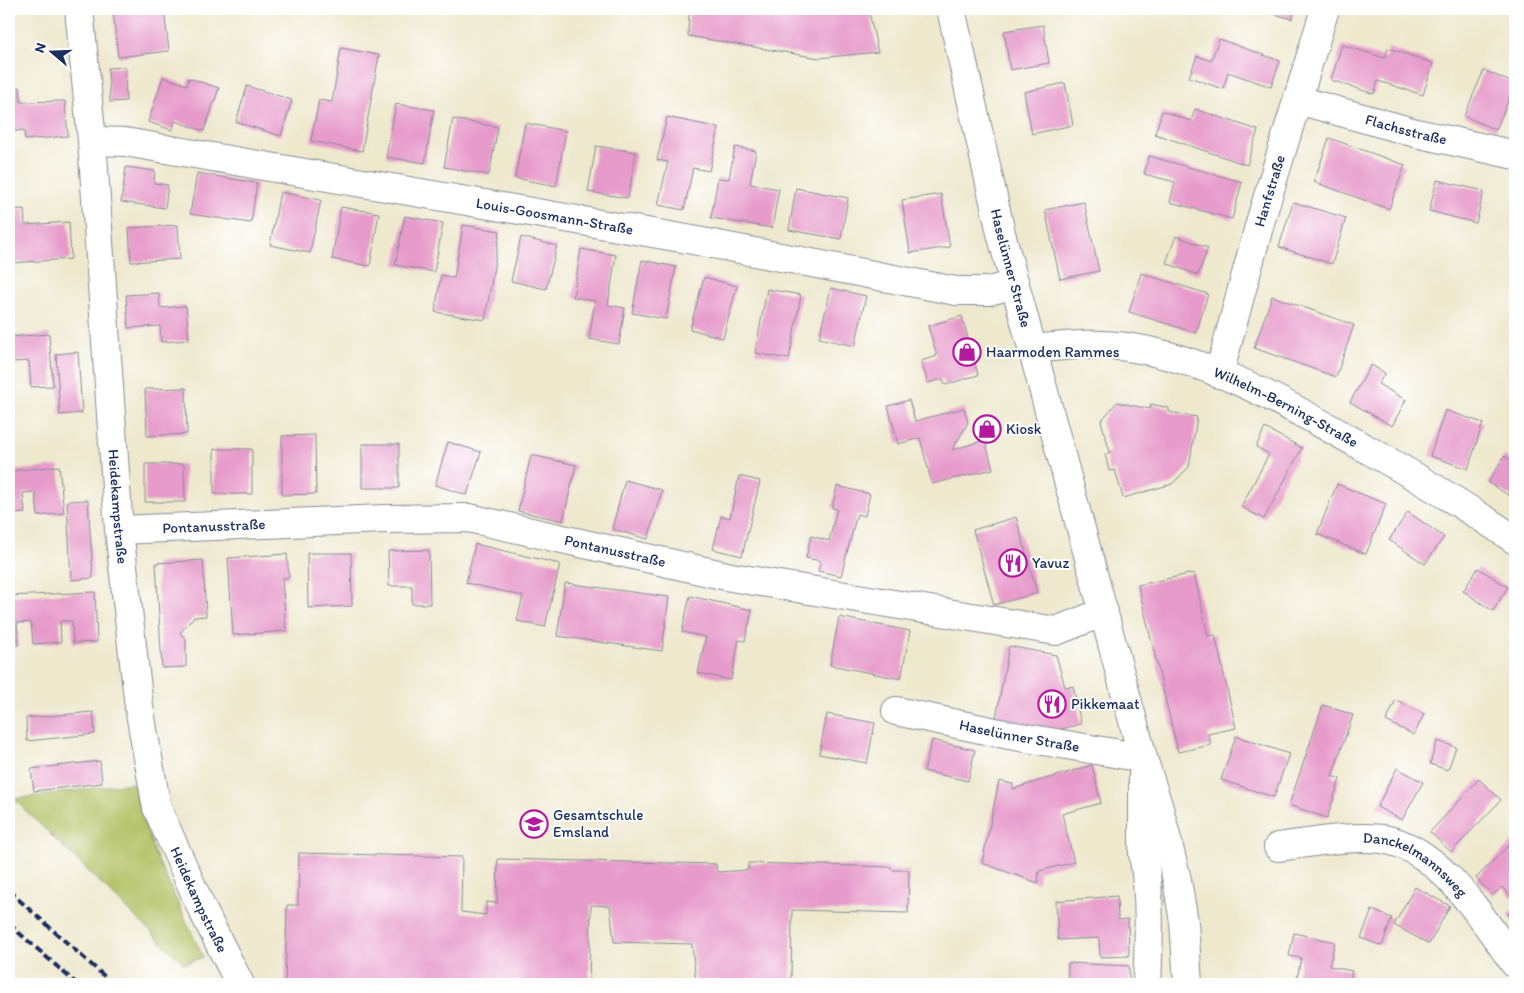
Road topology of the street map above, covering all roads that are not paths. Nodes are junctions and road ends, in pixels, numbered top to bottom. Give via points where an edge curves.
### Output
1 (80, 9) edge
2 (951, 9) edge
3 (1326, 9) edge
4 (1298, 100) junction
5 (92, 141) junction
6 (1515, 155) edge
7 (1015, 284) junction
8 (1032, 348) junction
9 (1219, 374) junction
10 (119, 530) junction
11 (1515, 540) edge
12 (1104, 612) junction
13 (896, 710) dead end
14 (1143, 758) junction
15 (1278, 847) dead end
16 (1515, 964) edge
17 (240, 984) edge
18 (1147, 984) edge
19 (1188, 984) edge

1 - 5 street, Heidekampstraße
2 - 7 street, Haselünner Straße
3 - 4 street, Hanfstraße
4 - 6 street, Flachsstraße via 1416,133
4 - 9 street, Hanfstraße via 1261,219
5 - 7 street, Louis-Goosmann-Straße via 125,142 678,237 956,290 989,291
5 - 10 street, Heidekampstraße
7 - 8 street, Haselünner Straße
8 - 9 street, Wilhelm-Berning-Straße via 1084,344 1127,347
8 - 12 street, Haselünner Straße
9 - 11 street, Wilhelm-Berning-Straße via 1300,411
10 - 12 street, Pontanusstraße via 469,518 731,577 1056,631
10 - 17 street, Heidekampstraße via 138,707 157,808
12 - 14 street, Haselünner Straße
13 - 14 street, Haselünner Straße via 1009,735
14 - 18 street, Haselünner Straße
14 - 19 street, Haselünner Straße via 1177,880 1184,922
15 - 16 street, Danckelmannsweg via 1350,838 1382,839 1407,846 1428,859 1463,894

